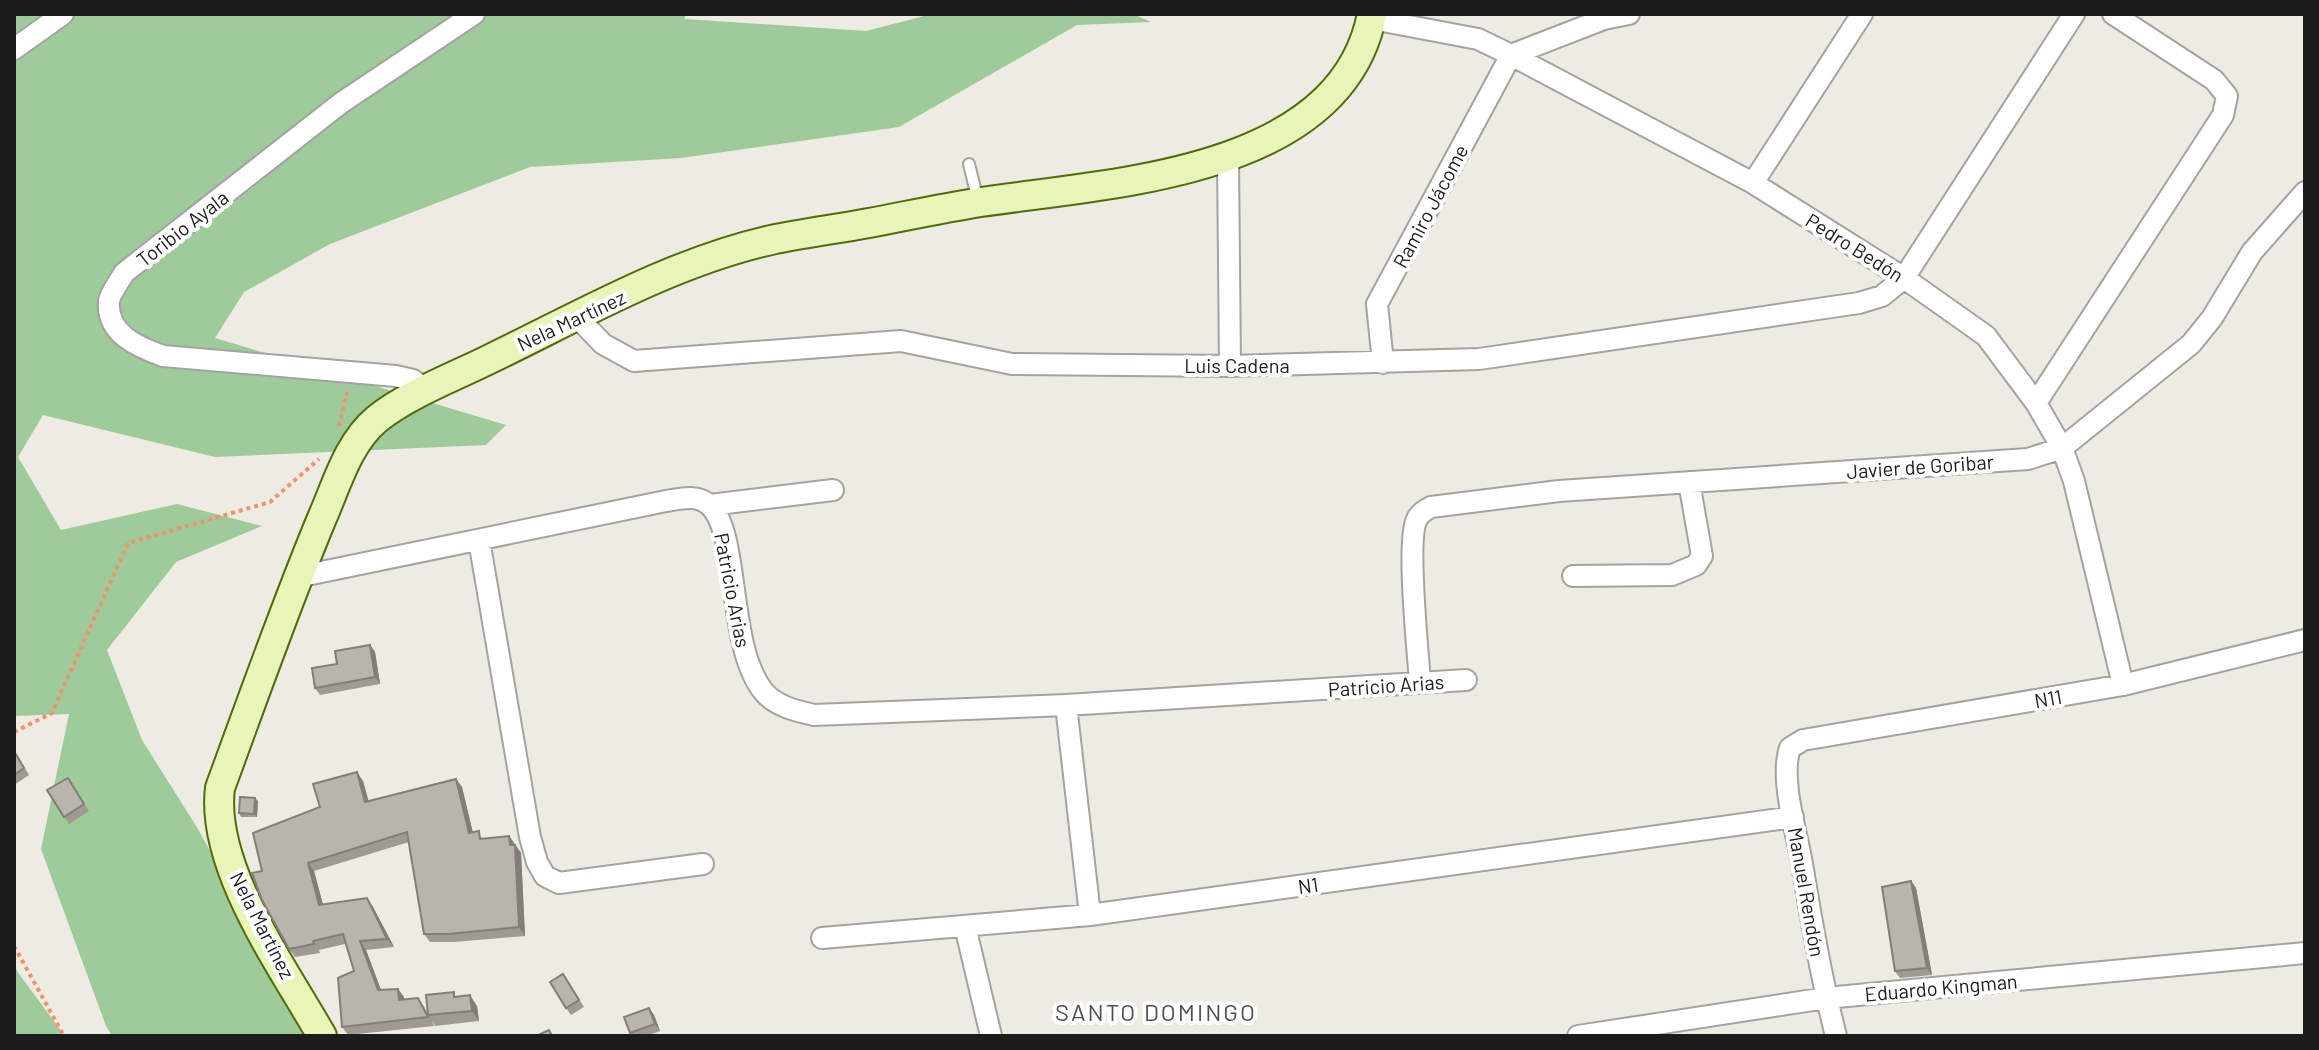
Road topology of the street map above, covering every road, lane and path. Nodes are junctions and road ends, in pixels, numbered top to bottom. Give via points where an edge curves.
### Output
1 (63, 14) edge
2 (1629, 14) edge
3 (1862, 14) edge
4 (2074, 14) edge
5 (2113, 14) edge
6 (476, 16) edge
7 (1372, 16) edge
8 (14, 49) edge
9 (1511, 55) junction
10 (1228, 157) junction
11 (969, 164) dead end
12 (1753, 183) junction
13 (2305, 192) edge
14 (978, 203) junction
15 (1904, 278) junction
16 (577, 317) junction
17 (1383, 363) junction
18 (1230, 366) junction
19 (351, 371) junction
20 (426, 390) junction
21 (2036, 403) junction
22 (338, 431) dead end
23 (2062, 448) junction
24 (324, 456) dead end
25 (1689, 482) junction
26 (833, 490) dead end
27 (710, 505) junction
28 (479, 540) junction
29 (1573, 576) dead end
30 (297, 577) junction
31 (2305, 640) edge
32 (1466, 680) dead end
33 (1420, 682) junction
34 (2123, 685) junction
35 (1066, 705) junction
36 (14, 732) edge
37 (1790, 748) joint
38 (1793, 817) junction
39 (703, 864) dead end
40 (1090, 915) junction
41 (965, 926) junction
42 (822, 938) dead end
43 (14, 946) edge
44 (2305, 953) edge
45 (1826, 998) junction
46 (64, 1036) edge
47 (322, 1036) edge
48 (991, 1036) edge
49 (1578, 1036) edge
50 (1836, 1036) edge

1 - 8 street
2 - 9 street
3 - 12 street
4 - 15 street
5 - 21 street via 2214,80 2227,96 2223,115
6 - 19 street, Toribio Ayala via 341,103 124,273 109,300 113,326 134,345 163,356
7 - 9 street, Pedro Bedón via 1478,39
7 - 10 main road, Nela Martínez via 1354,63 1329,96 1299,121
9 - 12 street, Pedro Bedón
9 - 17 street, Ramiro Jácome via 1377,304
10 - 14 main road, Nela Martínez via 1157,178
10 - 18 street
11 - 14 lane
12 - 15 street, Pedro Bedón
13 - 23 street, Javier de Goribar via 2252,252 2191,344
14 - 16 main road, Nela Martínez via 770,240 698,262
15 - 17 street, Luis Cadena via 1882,296 1859,303 1479,359
15 - 21 street, Pedro Bedón via 1986,336
16 - 18 street, Luis Cadena via 603,344 634,361 901,341 1012,364
16 - 20 main road, Nela Martínez
17 - 18 street, Luis Cadena
19 - 20 street, Toribio Ayala via 413,380
19 - 22 path
20 - 30 main road, Nela Martínez via 377,419 351,452
21 - 23 street, Pedro Bedón
23 - 25 street, Javier de Goribar via 2028,459
23 - 34 street, Pedro Bedón
24 - 36 path via 270,502 128,543 52,713
25 - 29 street via 1702,556 1696,565 1672,575
25 - 33 street, Javier de Goribar via 1559,491 1422,512 1412,551
26 - 27 street
27 - 28 street via 699,498 683,498
27 - 35 street, Patricio Arias via 723,531 750,672 765,695 786,707 814,715
28 - 30 street
28 - 39 street via 530,837 545,876 559,883 589,881
30 - 47 main road, Nela Martínez via 220,788 218,810 230,862 251,912
31 - 34 street, N11
32 - 33 street, Patricio Arias
33 - 35 street, Patricio Arias
34 - 37 street, N11 via 1803,740
35 - 40 street
37 - 38 street, Manuel Rendón via 1785,762
38 - 40 street, N1
38 - 45 street, Manuel Rendón
40 - 41 street, N1
41 - 42 street, N1
41 - 48 street
43 - 46 path
44 - 45 street, Eduardo Kingman
45 - 49 street, Eduardo Kingman
45 - 50 street, Manuel Rendón

